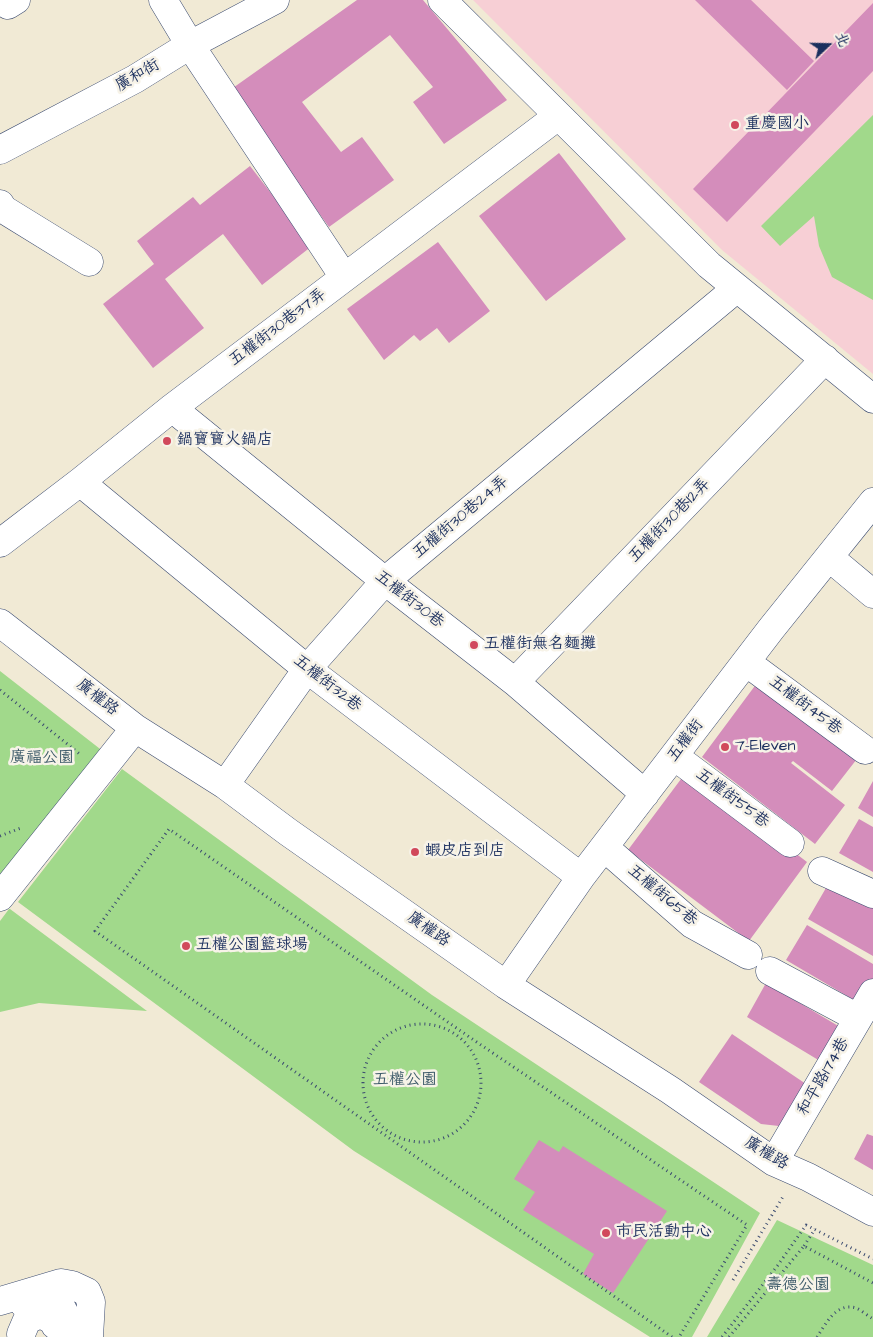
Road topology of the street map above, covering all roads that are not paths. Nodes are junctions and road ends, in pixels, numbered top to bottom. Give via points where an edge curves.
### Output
1 (163, 0) edge
2 (275, 0) edge
3 (442, 0) edge
4 (190, 44) junction
5 (558, 116) junction
6 (0, 150) edge
7 (0, 204) edge
8 (89, 262) dead end
9 (344, 277) junction
10 (737, 288) junction
11 (825, 359) junction
12 (873, 399) edge
13 (172, 408) junction
14 (80, 482) junction
15 (873, 502) edge
16 (0, 543) edge
17 (830, 558) junction
18 (385, 581) junction
19 (873, 594) edge
20 (0, 623) edge
21 (746, 662) junction
22 (307, 669) junction
23 (515, 682) junction
24 (135, 728) junction
25 (865, 750) dead end
26 (674, 756) junction
27 (225, 785) junction
28 (645, 794) junction
29 (790, 843) dead end
30 (604, 847) junction
31 (822, 871) dead end
32 (581, 877) junction
33 (873, 894) edge
34 (0, 897) edge
35 (748, 955) dead end
36 (770, 971) dead end
37 (506, 985) junction
38 (873, 992) edge
39 (858, 1018) junction
40 (786, 1167) junction
41 (873, 1212) edge
42 (6, 1305) edge
43 (7, 1336) edge
44 (60, 1337) edge
45 (72, 1337) edge
46 (89, 1337) edge

1 - 4 street
2 - 4 street, 廣和街
3 - 5 street
4 - 6 street, 廣和街 via 136,78
4 - 9 street
5 - 9 street, 五權街30巷37弄
5 - 10 street via 709,265
7 - 8 street via 3,209
9 - 13 street, 五權街30巷37弄
10 - 11 street
10 - 18 street, 五權街30巷24弄
11 - 12 street
11 - 23 street, 五權街30巷12弄
13 - 14 street, 五權街30巷37弄
13 - 18 street, 五權街30巷
14 - 16 street, 五權街30巷37弄
14 - 22 street, 五權街32巷
15 - 17 street, 五權街
17 - 19 street
17 - 21 street, 五權街
18 - 22 street, 五權街30巷24弄
18 - 23 street, 五權街30巷
20 - 24 street, 廣權路
21 - 25 street, 五權街45巷
21 - 26 street, 五權街
22 - 27 street, 五權街30巷24弄
22 - 32 street, 五權街32巷
23 - 28 street, 五權街30巷
24 - 27 street, 廣權路
24 - 34 street
26 - 28 street, 五權街
26 - 29 street, 五權街55巷
27 - 37 street, 廣權路
28 - 30 street, 五權街
30 - 32 street, 五權街
30 - 35 street, 五權街65巷 via 692,924
31 - 33 street
32 - 37 street, 五權街
36 - 39 street
37 - 40 street, 廣權路
38 - 39 street, 和平路174巷
39 - 40 street, 和平路174巷
40 - 41 street, 廣權路
42 - 45 street via 45,1298 55,1300 62,1307
42 - 46 street via 61,1283 72,1285 87,1292 91,1302
43 - 44 street via 40,1314 53,1320

